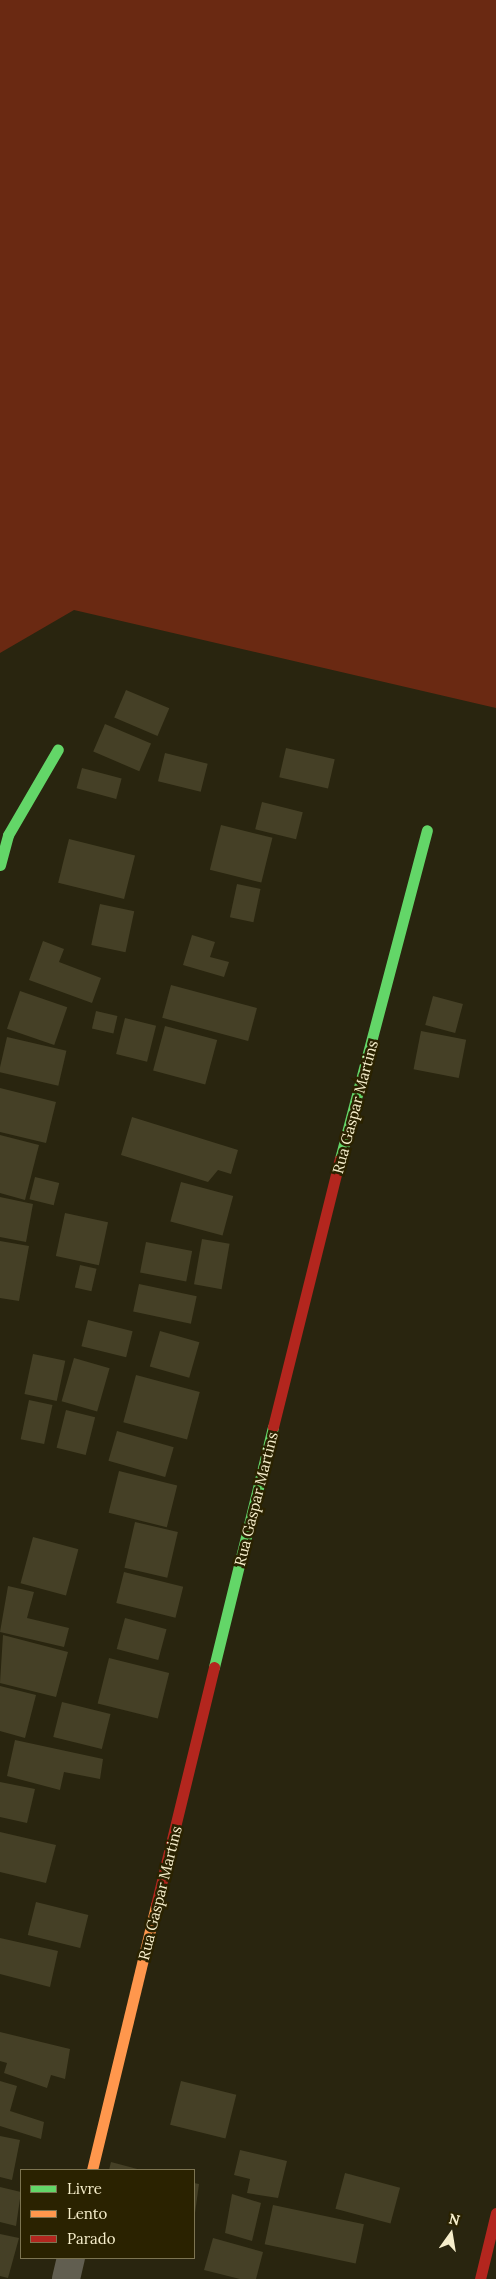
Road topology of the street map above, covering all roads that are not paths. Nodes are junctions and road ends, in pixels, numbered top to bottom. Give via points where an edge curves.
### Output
1 (58, 749) dead end
2 (427, 830) dead end
3 (0, 865) edge
4 (92, 2169) edge
5 (496, 2213) edge
6 (71, 2259) edge
7 (66, 2279) edge
8 (480, 2279) edge

1 - 3 street via 8,835
2 - 4 street, Rua Gaspar Martins via 308,1283
5 - 8 street
6 - 7 street

